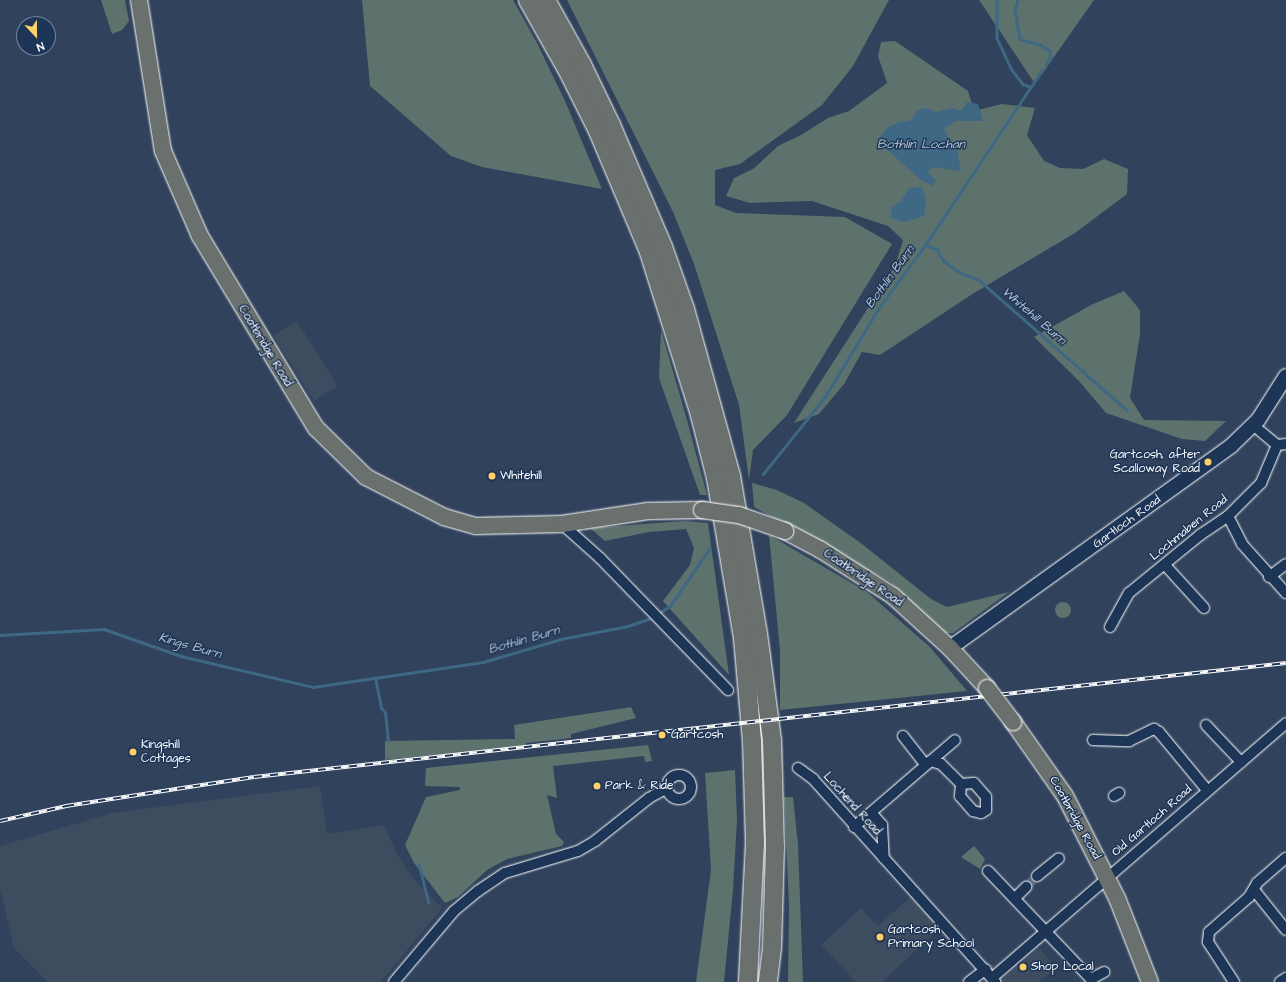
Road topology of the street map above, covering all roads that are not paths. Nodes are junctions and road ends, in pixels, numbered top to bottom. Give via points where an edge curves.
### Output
1 (139, 0) edge
2 (528, 0) edge
3 (546, 0) edge
4 (1286, 376) edge
5 (1253, 425) junction
6 (1282, 444) edge
7 (1228, 516) junction
8 (562, 524) junction
9 (1286, 564) edge
10 (1164, 565) junction
11 (1270, 577) junction
12 (1286, 593) edge
13 (1204, 608) dead end
14 (1110, 627) dead end
15 (950, 648) junction
16 (728, 690) dead end
17 (1286, 723) edge
18 (1206, 725) dead end
19 (903, 736) dead end
20 (955, 740) dead end
21 (1093, 740) dead end
22 (1240, 762) junction
23 (928, 763) junction
24 (798, 768) dead end
25 (961, 784) dead end
26 (667, 788) dead end
27 (1207, 790) junction
28 (868, 816) junction
29 (854, 827) junction
30 (1059, 858) dead end
31 (1286, 858) edge
32 (884, 859) junction
33 (988, 871) dead end
34 (1037, 876) tunnel mouth
35 (1106, 877) junction
36 (1026, 887) tunnel mouth
37 (1254, 890) junction
38 (1015, 898) junction
39 (753, 902) junction
40 (1286, 930) edge
41 (1045, 931) junction
42 (772, 948) junction
43 (986, 969) junction
44 (1104, 972) dead end
45 (1286, 978) edge
46 (994, 980) edge
47 (1092, 981) edge
48 (394, 982) edge
49 (742, 982) edge
50 (748, 982) edge
51 (768, 982) edge
52 (773, 982) edge
53 (969, 982) edge
54 (1150, 982) edge
55 (1234, 982) edge
56 (1280, 982) edge

1 - 8 main road, Coatbridge Road via 163,151 200,236 316,428 366,477 444,517 476,526
2 - 39 highway via 568,71 625,190 670,314 700,415 729,546 743,638 752,741 755,843
3 - 42 highway via 611,124 663,247 685,309 730,476 758,634 772,740 775,847
4 - 5 main road, Gartloch Road
5 - 6 street
5 - 15 main road, Gartloch Road via 1232,446
6 - 7 street, Lochmaben Road via 1261,483
7 - 10 street, Lochmaben Road
7 - 11 street via 1242,544
8 - 15 main road, Coatbridge Road, bridge via 648,511 702,510 739,515 784,531 821,550 893,596
8 - 16 street via 600,558
9 - 11 street
10 - 13 street
10 - 14 street, Lochmaben Road via 1129,593
11 - 12 street
15 - 35 main road, Coatbridge Road, bridge via 987,688 1066,796
17 - 22 street, Old Gartloch Road
18 - 22 street
19 - 23 street
20 - 23 street
21 - 27 street via 1110,743 1129,741 1154,729
22 - 27 street, Old Gartloch Road
23 - 25 street via 941,764
23 - 28 street
24 - 29 street, Lochend Road via 813,779
26 - 48 street via 649,798 595,841 578,851 505,873 478,891 454,911
27 - 35 street, Old Gartloch Road
28 - 29 street
28 - 32 street, Lochend Road via 875,817 882,825
29 - 32 street, Lochend Road
30 - 34 street
31 - 37 street via 1257,883
32 - 43 street, Lochend Road
33 - 38 street
35 - 41 street, Old Gartloch Road
35 - 54 main road, Coatbridge Road
36 - 38 street
37 - 40 street
37 - 55 street via 1214,928 1208,938
38 - 41 street
39 - 49 highway
39 - 50 highway
41 - 46 street, Old Gartloch Road
41 - 47 street
42 - 51 highway
42 - 52 highway
43 - 46 street, Lochend Road
43 - 53 street
44 - 47 street
45 - 56 street

